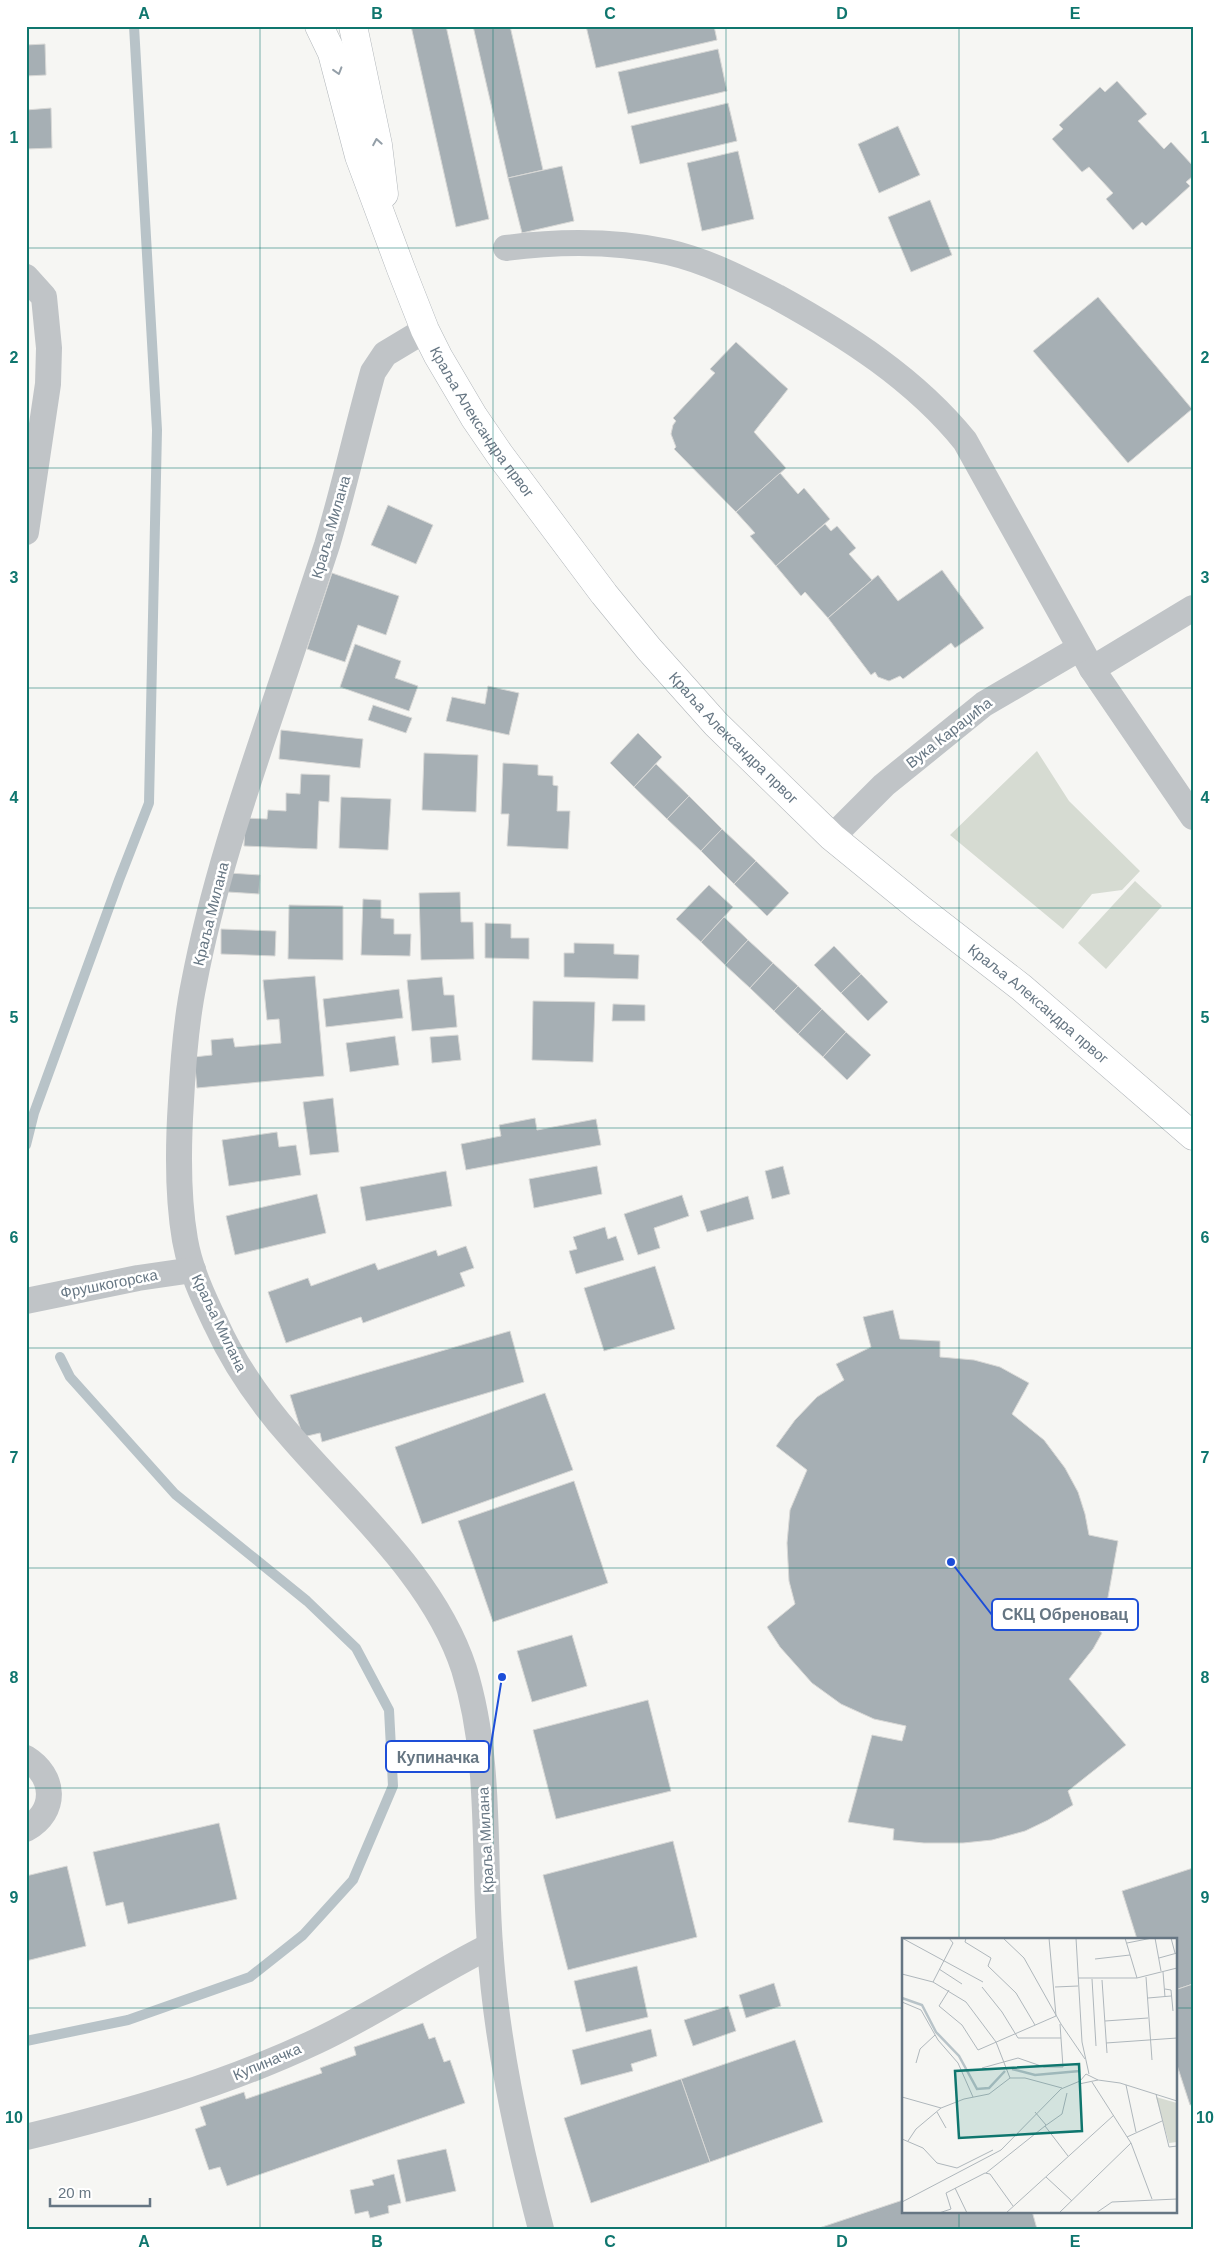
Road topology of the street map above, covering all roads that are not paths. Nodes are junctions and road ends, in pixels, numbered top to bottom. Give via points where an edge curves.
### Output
1 (320, 26) edge
2 (353, 26) edge
3 (390, 243) junction
4 (506, 248) dead end
5 (26, 277) edge
6 (425, 330) junction
7 (26, 532) edge
8 (1193, 608) edge
9 (1086, 658) junction
10 (1193, 817) edge
11 (832, 837) junction
12 (1193, 1136) edge
13 (193, 1270) junction
14 (26, 1301) edge
15 (26, 1758) edge
16 (26, 1829) edge
17 (490, 1946) junction
18 (26, 2137) edge
19 (541, 2229) edge

1 -> 3 main road, Краља Александра првог via 332,54 359,156
3 -> 2 main road, Краља Александра првог via 378,145
3 - 6 main road, Краља Александра првог
4 - 9 street via 545,244 626,245 695,260 743,280 807,314 881,362 922,395 965,441
5 - 7 street via 44,297 49,348 48,384
6 - 11 main road, Краља Александра првог via 474,417 616,608 716,724
6 - 13 street, Краља Милана via 385,354 374,372 327,543 243,796 193,984 183,1058 178,1171 185,1239
8 - 9 street, Вука Караџића
9 - 10 street
9 - 11 street, Вука Караџића via 984,704 884,785
11 - 12 main road, Краља Александра првог via 1022,988
13 - 14 street, Фрушкогорска
13 - 17 street, Краља Милана via 216,1325 242,1374 291,1437 385,1539 444,1623 463,1666 475,1713 486,1802
15 - 16 street via 37,1765 49,1789 43,1814
17 - 18 street, Купиначка via 318,2041 219,2083 127,2112
17 - 19 street, Краља Милана via 514,2119

